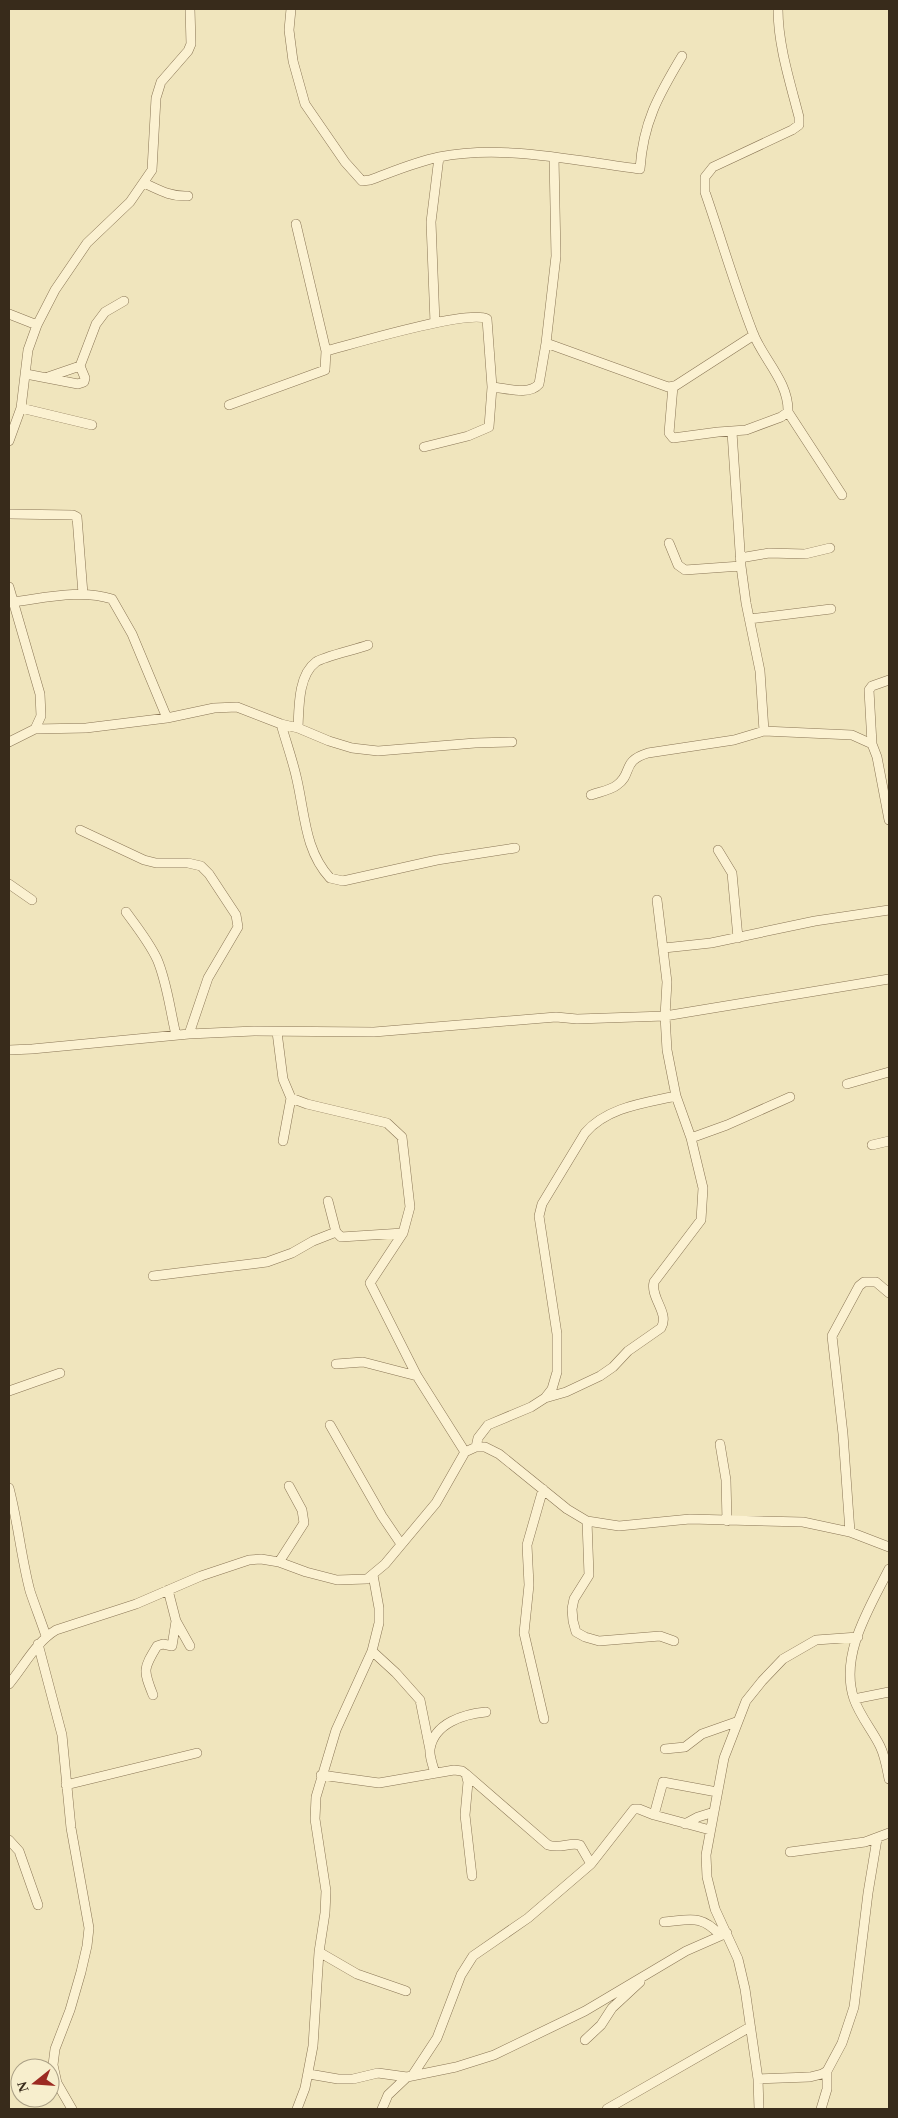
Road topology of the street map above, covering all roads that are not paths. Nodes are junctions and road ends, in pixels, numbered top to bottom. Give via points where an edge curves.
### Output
1 (190, 9) edge
2 (291, 9) edge
3 (778, 9) edge
4 (682, 56) dead end
5 (439, 157) junction
6 (554, 157) junction
7 (144, 183) junction
8 (188, 196) dead end
9 (296, 224) dead end
10 (124, 301) dead end
11 (9, 314) edge
12 (435, 324) junction
13 (37, 325) junction
14 (754, 335) junction
15 (546, 344) junction
16 (326, 351) junction
17 (80, 366) junction
18 (26, 374) junction
19 (47, 378) junction
20 (673, 386) junction
21 (492, 387) junction
22 (229, 405) dead end
23 (21, 408) junction
24 (788, 412) junction
25 (92, 425) dead end
26 (732, 432) junction
27 (9, 441) edge
28 (424, 448) dead end
29 (842, 495) dead end
30 (9, 514) edge
31 (669, 544) dead end
32 (830, 548) dead end
33 (740, 562) junction
34 (9, 587) edge
35 (83, 594) junction
36 (12, 602) junction
37 (832, 609) dead end
38 (749, 619) junction
39 (368, 646) dead end
40 (889, 680) edge
41 (167, 718) junction
42 (281, 724) junction
43 (298, 728) junction
44 (35, 729) junction
45 (764, 731) junction
46 (9, 742) edge
47 (512, 742) dead end
48 (872, 744) junction
49 (591, 795) dead end
50 (889, 820) edge
51 (80, 830) dead end
52 (515, 848) dead end
53 (718, 850) dead end
54 (9, 884) edge
55 (32, 900) dead end
56 (657, 900) dead end
57 (889, 910) edge
58 (126, 912) dead end
59 (738, 938) junction
60 (664, 948) junction
61 (889, 979) edge
62 (665, 1016) junction
63 (276, 1032) junction
64 (189, 1034) junction
65 (176, 1035) junction
66 (9, 1050) edge
67 (889, 1072) edge
68 (847, 1084) dead end
69 (676, 1096) junction
70 (790, 1097) dead end
71 (291, 1098) junction
72 (691, 1138) junction
73 (283, 1141) dead end
74 (889, 1141) edge
75 (872, 1145) dead end
76 (328, 1201) dead end
77 (336, 1232) junction
78 (403, 1233) junction
79 (153, 1276) dead end
80 (889, 1293) edge
81 (336, 1364) dead end
82 (60, 1373) dead end
83 (417, 1376) junction
84 (9, 1391) edge
85 (545, 1398) junction
86 (330, 1425) dead end
87 (720, 1444) dead end
88 (476, 1447) junction
89 (464, 1452) junction
90 (289, 1486) dead end
91 (9, 1488) edge
92 (542, 1489) junction
93 (587, 1520) junction
94 (727, 1521) junction
95 (850, 1532) junction
96 (401, 1544) junction
97 (889, 1547) edge
98 (279, 1562) junction
99 (889, 1569) edge
100 (374, 1575) junction
101 (168, 1590) junction
102 (176, 1621) junction
103 (46, 1636) junction
104 (858, 1637) junction
105 (674, 1641) dead end
106 (38, 1644) junction
107 (190, 1646) dead end
108 (372, 1651) junction
109 (9, 1684) edge
110 (889, 1692) edge
111 (153, 1694) dead end
112 (854, 1699) junction
113 (486, 1712) dead end
114 (544, 1719) dead end
115 (736, 1722) junction
116 (665, 1749) dead end
117 (430, 1750) junction
118 (197, 1753) dead end
119 (435, 1773) junction
120 (466, 1774) junction
121 (321, 1775) junction
122 (889, 1780) edge
123 (66, 1785) junction
124 (717, 1792) junction
125 (714, 1812) junction
126 (654, 1815) junction
127 (685, 1824) junction
128 (710, 1830) junction
129 (889, 1833) edge
130 (877, 1839) junction
131 (9, 1840) edge
132 (790, 1852) dead end
133 (591, 1864) junction
134 (472, 1876) dead end
135 (38, 1905) dead end
136 (664, 1922) dead end
137 (723, 1934) junction
138 (319, 1952) junction
139 (649, 1973) junction
140 (406, 1991) dead end
141 (750, 2027) junction
142 (585, 2040) dead end
143 (827, 2071) junction
144 (309, 2074) junction
145 (410, 2076) junction
146 (758, 2079) junction
147 (72, 2109) edge
148 (296, 2109) edge
149 (382, 2109) edge
150 (607, 2109) edge
151 (759, 2109) edge
152 (821, 2109) edge

1 - 7 street via 191,44 161,82 156,98 152,170
2 - 5 street via 288,30 305,104 357,178 370,180
3 - 14 street via 784,60 800,117 799,125 713,167 705,177 705,192
4 - 6 street via 660,92 646,128 640,169
5 - 6 street via 504,153
5 - 12 street via 431,222
6 - 15 street via 556,256
7 - 8 street via 165,193
7 - 13 street via 130,202 87,243 68,269
9 - 16 street
10 - 17 street via 105,312 96,324
11 - 13 street
12 - 16 street
12 - 21 street via 478,316 487,319
13 - 18 street via 28,350
14 - 20 street
14 - 24 street via 778,375 787,397
15 - 20 street via 662,386
15 - 21 street via 539,384 534,389
16 - 22 street via 326,367 322,372
17 - 19 street
17 - 19 street via 84,382 78,384
18 - 19 street
18 - 23 street
20 - 26 street via 670,437
21 - 28 street via 489,427
23 - 25 street
23 - 27 street
24 - 26 street via 746,430
24 - 29 street
26 - 33 street
30 - 35 street via 77,517
31 - 33 street via 678,565 685,570
32 - 33 street via 805,554 769,554
33 - 38 street
34 - 36 street
35 - 36 street
35 - 41 street via 112,600 121,612
36 - 44 street via 40,694 41,716
37 - 38 street
38 - 45 street via 760,671
39 - 43 street via 317,661 310,668 300,691
40 - 48 street via 869,690
41 - 42 street via 214,708 237,707
41 - 44 street via 86,728
42 - 43 street
42 - 52 street via 314,855 330,878 343,881 437,860
43 - 47 street via 352,748 378,751
44 - 46 street
45 - 48 street via 852,735
45 - 49 street via 734,740 638,756 631,761 617,786
48 - 50 street
51 - 64 street via 144,860 200,866 209,874 236,915 238,927 208,978
53 - 59 street via 732,873
54 - 55 street
56 - 60 street
57 - 59 street via 815,921
58 - 65 street via 156,958
59 - 60 street
60 - 62 street
61 - 62 street
62 - 63 street via 556,1017 374,1032
62 - 69 street via 667,1050
63 - 64 street
63 - 71 street via 283,1079
64 - 65 street
65 - 66 street
67 - 68 street
69 - 72 street
69 - 85 street via 638,1104 593,1123 542,1204 538,1224 548,1267 558,1357 552,1389
70 - 72 street
71 - 73 street
71 - 78 street via 387,1123 402,1136 410,1208
72 - 85 street via 703,1188 701,1220 654,1282 654,1293 664,1323 600,1376
74 - 75 street
76 - 77 street
77 - 78 street via 344,1238
77 - 79 street via 267,1262
78 - 83 street via 370,1283
80 - 95 street via 876,1282 864,1282 858,1286 832,1336
81 - 83 street via 362,1362
82 - 84 street
83 - 89 street
85 - 88 street via 488,1425 478,1438
86 - 96 street
87 - 94 street via 726,1480
88 - 89 street
88 - 92 street via 485,1447 499,1454
89 - 96 street via 436,1503
90 - 98 street via 302,1510 304,1523
91 - 103 street via 30,1591
92 - 93 street
92 - 114 street via 527,1545 530,1585 524,1633
93 - 94 street via 619,1526 665,1520
93 - 105 street via 589,1575 574,1599 572,1609 576,1632 599,1641 660,1636
94 - 95 street via 803,1522
95 - 97 street
96 - 100 street
98 - 100 street via 337,1580 367,1579
98 - 101 street via 249,1560
99 - 104 street
100 - 108 street via 379,1623
101 - 102 street
101 - 103 street via 136,1604 65,1626
102 - 107 street
102 - 111 street via 172,1646 157,1646 144,1672
103 - 106 street
104 - 112 street via 851,1663 850,1683
104 - 115 street via 816,1640 783,1659 746,1700
106 - 109 street
106 - 123 street via 62,1735
108 - 117 street via 420,1700
108 - 121 street via 336,1730
110 - 112 street
112 - 122 street via 881,1748
113 - 117 street via 470,1714 449,1723 437,1734
115 - 116 street via 702,1734 685,1747
115 - 124 street
117 - 119 street
118 - 123 street
119 - 120 street via 454,1770
119 - 121 street via 380,1783
120 - 133 street via 548,1845 580,1845
120 - 134 street via 464,1815
121 - 138 street via 315,1819 326,1891
123 - 147 street via 89,1928 81,1972 55,2049 53,2065 58,2083
124 - 125 street
124 - 126 street via 663,1782
125 - 127 street
125 - 128 street
126 - 127 street
126 - 133 street via 634,1809
127 - 128 street
128 - 137 street via 707,1877
129 - 130 street
130 - 132 street
130 - 143 street via 854,2006 842,2043
131 - 135 street via 19,1851
133 - 145 street via 528,1918 473,1956 461,1975 437,2038
136 - 137 street via 701,1921
137 - 139 street
137 - 141 street via 738,1959
138 - 140 street via 357,1974
138 - 144 street
139 - 142 street via 612,2008
139 - 145 street via 585,2011 494,2055
141 - 146 street
141 - 150 street
143 - 146 street via 810,2077
143 - 152 street via 828,2089
144 - 145 street via 338,2079 378,2073
144 - 148 street
145 - 149 street via 388,2095
146 - 151 street

